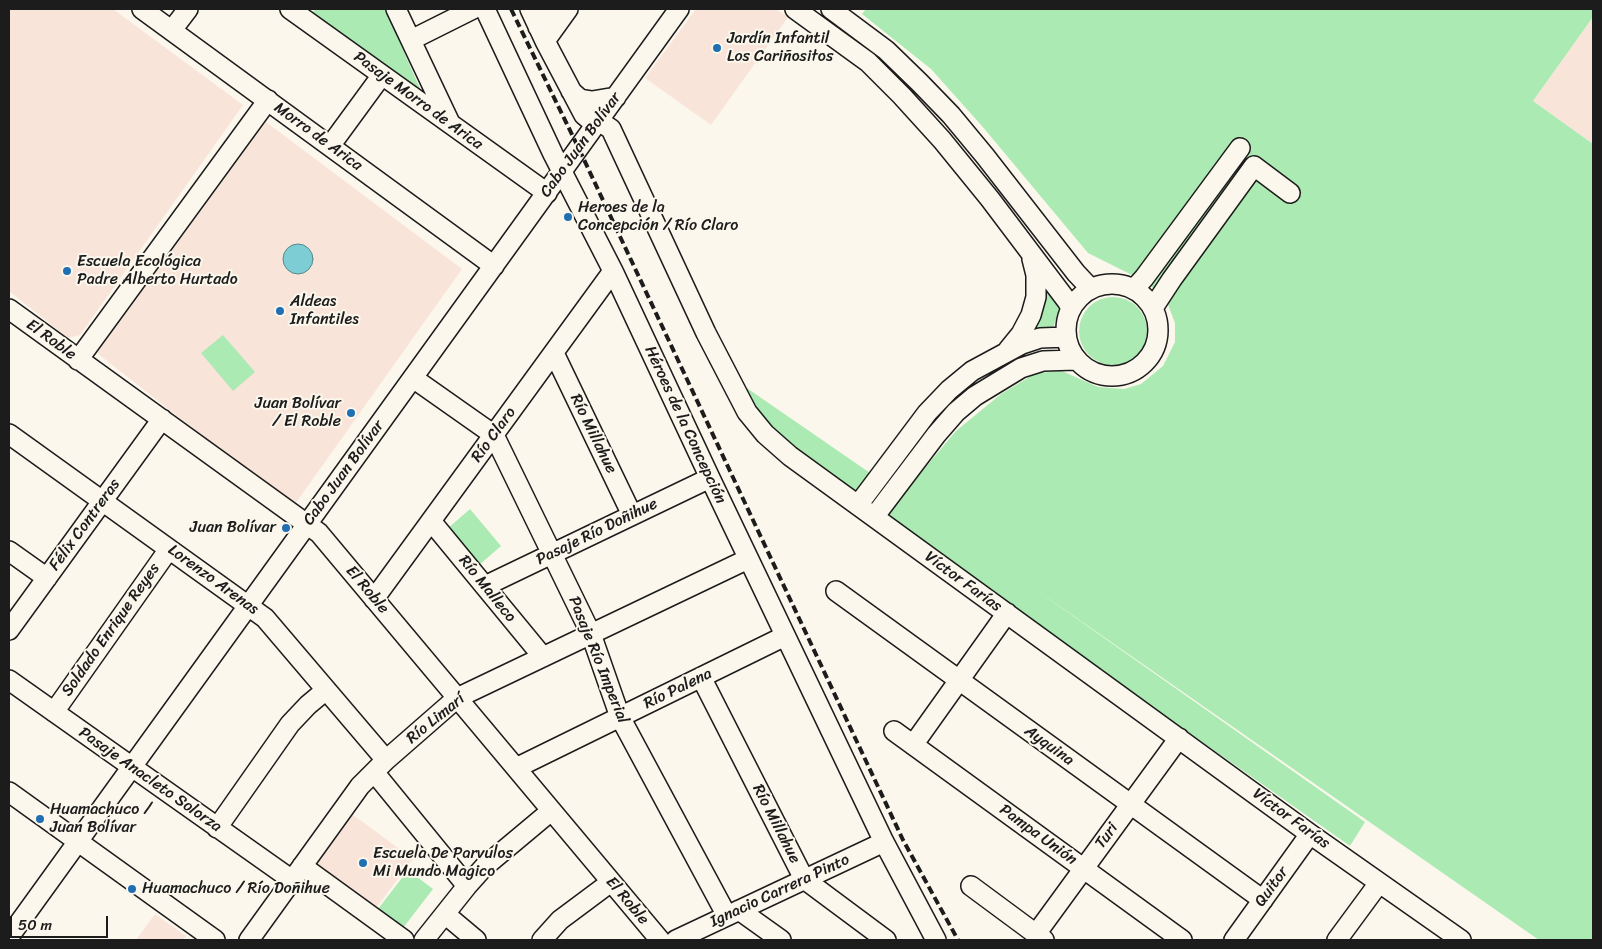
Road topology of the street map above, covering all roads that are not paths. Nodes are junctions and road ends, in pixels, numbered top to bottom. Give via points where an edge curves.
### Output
1 (142, 9) edge
2 (188, 9) edge
3 (396, 9) edge
4 (473, 9) edge
5 (485, 9) edge
6 (530, 9) edge
7 (551, 9) edge
8 (568, 9) edge
9 (679, 9) edge
10 (795, 9) edge
11 (830, 9) edge
12 (301, 11) edge
13 (172, 30) junction
14 (542, 34) junction
15 (411, 40) junction
16 (382, 75) junction
17 (571, 91) junction
18 (616, 97) junction
19 (268, 100) junction
20 (594, 120) junction
21 (452, 126) junction
22 (330, 146) junction
23 (1240, 148) dead end
24 (563, 171) junction
25 (547, 193) junction
26 (1290, 193) dead end
27 (1031, 255) junction
28 (494, 266) junction
29 (613, 271) junction
30 (1091, 289) junction
31 (1134, 289) junction
32 (1071, 308) junction
33 (1152, 308) junction
34 (9, 310) edge
35 (1066, 337) junction
36 (554, 353) junction
37 (1006, 353) junction
38 (78, 360) junction
39 (1076, 360) junction
40 (413, 378) junction
41 (162, 419) junction
42 (9, 434) edge
43 (494, 434) junction
44 (911, 434) junction
45 (927, 446) junction
46 (710, 478) junction
47 (102, 501) junction
48 (858, 506) junction
49 (632, 515) junction
50 (874, 517) junction
51 (431, 521) junction
52 (307, 524) junction
53 (169, 549) junction
54 (9, 551) edge
55 (552, 553) junction
56 (748, 559) junction
57 (46, 578) junction
58 (485, 586) junction
59 (836, 591) dead end
60 (374, 598) junction
61 (248, 606) junction
62 (1007, 613) junction
63 (9, 630) edge
64 (591, 634) junction
65 (785, 636) junction
66 (543, 657) junction
67 (701, 678) junction
68 (9, 680) edge
69 (959, 680) junction
70 (326, 690) junction
71 (457, 698) junction
72 (54, 712) junction
73 (620, 717) junction
74 (894, 731) dead end
75 (1179, 738) junction
76 (914, 745) junction
77 (380, 766) junction
78 (132, 767) junction
79 (516, 768) junction
80 (9, 792) edge
81 (1130, 804) junction
82 (551, 811) junction
83 (217, 828) junction
84 (1310, 834) junction
85 (78, 842) junction
86 (884, 842) junction
87 (1084, 868) junction
88 (297, 873) junction
89 (804, 880) junction
90 (611, 882) junction
91 (1379, 883) junction
92 (467, 886) junction
93 (971, 886) dead end
94 (1263, 900) junction
95 (733, 913) junction
96 (445, 914) junction
97 (9, 937) edge
98 (1040, 937) edge
99 (1449, 937) edge
100 (208, 938) edge
101 (932, 938) edge
102 (249, 940) edge
103 (404, 940) edge
104 (424, 940) edge
105 (476, 940) edge
106 (542, 940) edge
107 (660, 940) edge
108 (676, 940) edge
109 (781, 940) edge
110 (886, 940) edge
111 (1182, 940) edge
112 (1234, 940) edge
113 (1337, 940) edge

1 - 13 street, Morro de Arica
2 - 13 street
3 - 15 street
4 - 15 street
5 - 24 street, Héroes de la Concepción
6 - 14 street
7 - 14 street
8 - 14 street
9 - 18 street, Cabo Juan Bolívar
10 - 27 street via 868,62 902,96 990,199
11 - 30 street via 886,50 951,115
12 - 16 street, Pasaje Morro de Arica
13 - 19 street, Morro de Arica
14 - 17 street
15 - 21 street
16 - 21 street, Pasaje Morro de Arica
16 - 22 street
17 - 18 street via 592,101
17 - 20 street via 584,115
18 - 20 street, Cabo Juan Bolívar
19 - 22 street, Morro de Arica
19 - 38 street
20 - 24 street, Cabo Juan Bolívar
20 - 48 street, Víctor Farías via 611,129 706,333 747,412 765,434 790,456
21 - 25 street, Pasaje Morro de Arica
22 - 28 street, Morro de Arica
23 - 31 street
24 - 25 street, Cabo Juan Bolívar
24 - 29 street, Héroes de la Concepción
25 - 28 street, Cabo Juan Bolívar
26 - 33 street via 1254,166
27 - 32 street
27 - 37 street via 1036,275 1032,315
28 - 40 street, Cabo Juan Bolívar
29 - 36 street, Río Claro
29 - 46 street, Héroes de la Concepción
30 - 31 street via 1120,284
30 - 32 street
31 - 33 street
32 - 35 street via 1066,319
33 - 39 street via 1159,331 1156,346 1138,369 1123,376 1108,377 1092,373
34 - 38 street, El Roble
35 - 37 street via 1040,338
35 - 39 street
36 - 43 street, Río Claro
36 - 49 street, Río Millahue
37 - 44 street via 972,371 949,390
38 - 41 street, El Roble
39 - 45 street via 1043,361 1021,368 975,396 956,412
40 - 43 street, Pasaje Río Imperial
40 - 52 street, Cabo Juan Bolívar
41 - 47 street, Félix Contreras
41 - 52 street, El Roble
42 - 47 street, Lorenzo Arenas
43 - 51 street, Río Claro
43 - 55 street, Pasaje Río Imperial
44 - 45 street
44 - 48 street
45 - 50 street
46 - 49 street, Pasaje Río Doñihue
46 - 56 street, Héroes de la Concepción
47 - 53 street, Lorenzo Arenas
47 - 57 street, Félix Contreras
48 - 50 street, Víctor Farías
49 - 55 street, Pasaje Río Doñihue
50 - 62 street, Víctor Farías
51 - 58 street, Río Malleco
51 - 60 street, Río Claro
52 - 60 street, El Roble via 319,533
52 - 61 street, Cabo Juan Bolívar
53 - 61 street, Lorenzo Arenas
53 - 72 street, Soldado Enrique Reyes
54 - 57 street
55 - 58 street, Pasaje Río Doñihue
55 - 64 street, Pasaje Río Imperial
56 - 64 street, Río Limarí
56 - 65 street, Héroes de la Concepción
57 - 63 street, Félix Contreras
58 - 66 street, Río Malleco
59 - 69 street, Ayquina
60 - 71 street, El Roble
61 - 70 street, Lorenzo Arenas via 265,618
61 - 78 street, Cabo Juan Bolívar
62 - 69 street
62 - 75 street, Víctor Farías
64 - 66 street, Río Limarí
64 - 73 street, Pasaje Río Imperial
65 - 67 street, Río Palena
65 - 86 street, Héroes de la Concepción
66 - 71 street, Río Limarí
67 - 73 street, Río Palena
67 - 89 street, Río Millahue
68 - 72 street, Pasaje Anacleto Solorza
69 - 76 street
69 - 81 street, Ayquina
70 - 77 street, Lorenzo Arenas
70 - 83 street via 290,724
71 - 77 street, Río Limarí
71 - 79 street, El Roble
72 - 78 street, Pasaje Anacleto Solorza
73 - 79 street, Río Palena
73 - 95 street, Pasaje Río Imperial
74 - 76 street, Pampa Unión
75 - 81 street, Turi
75 - 84 street, Víctor Farías
76 - 87 street, Pampa Unión
77 - 88 street, Río Limarí via 360,786
77 - 92 street, Lorenzo Arenas
78 - 83 street, Pasaje Anacleto Solorza
78 - 85 street, Cabo Juan Bolívar
79 - 82 street, El Roble
80 - 85 street
81 - 87 street, Turi
81 - 94 street, Ayquina
82 - 90 street, El Roble
82 - 92 street via 493,859
83 - 88 street, Pasaje Anacleto Solorza
84 - 91 street, Víctor Farías
84 - 94 street, Quitor
85 - 97 street, Cabo Juan Bolívar
85 - 100 street
86 - 89 street, Ignacio Carrera Pinto
86 - 101 street, Héroes de la Concepción
87 - 98 street, Turi
87 - 111 street, Pampa Unión
88 - 102 street, Río Limarí
88 - 103 street, Pasaje Anacleto Solorza
89 - 95 street, Ignacio Carrera Pinto
89 - 110 street, Río Millahue
90 - 106 street via 560,920
90 - 107 street, El Roble
91 - 99 street, Víctor Farías
91 - 113 street
92 - 96 street
93 - 98 street
94 - 112 street, Quitor
95 - 108 street, Ignacio Carrera Pinto
95 - 109 street, Pasaje Río Imperial
96 - 104 street
96 - 105 street

